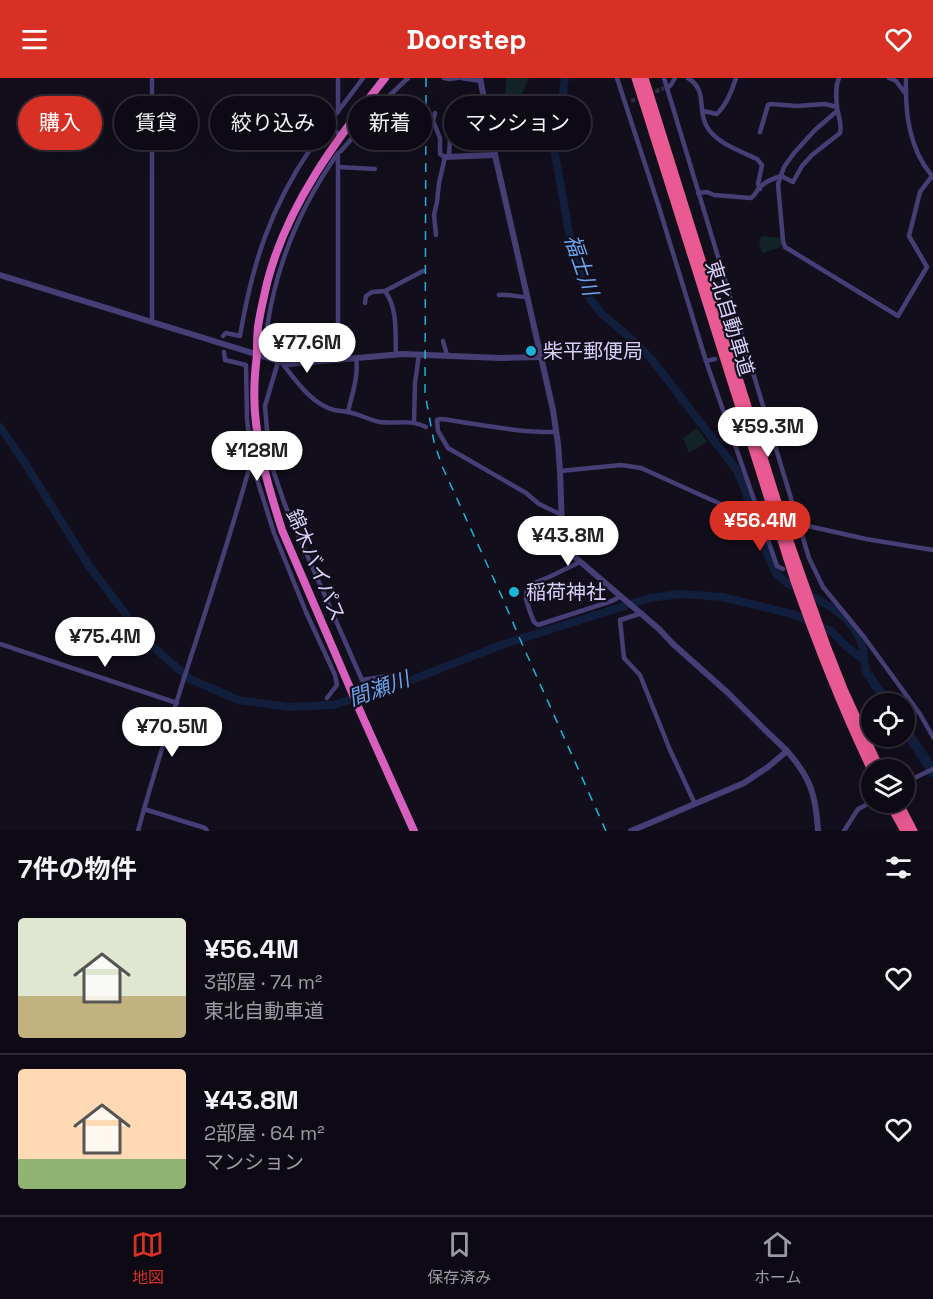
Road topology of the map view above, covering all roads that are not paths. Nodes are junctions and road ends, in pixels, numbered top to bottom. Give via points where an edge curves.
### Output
1 (152, 78) edge
2 (338, 78) edge
3 (363, 78) edge
4 (385, 78) edge
5 (408, 78) edge
6 (444, 78) edge
7 (459, 78) edge
8 (617, 78) edge
9 (636, 78) edge
10 (644, 78) edge
11 (664, 78) edge
12 (675, 78) edge
13 (688, 78) edge
14 (736, 78) edge
15 (838, 78) edge
16 (890, 78) edge
17 (906, 78) edge
18 (480, 80) edge
19 (666, 88) junction
20 (905, 93) junction
21 (483, 96) edge
22 (631, 101) tunnel mouth
23 (625, 105) junction
24 (837, 109) junction
25 (703, 111) junction
26 (338, 112) junction
27 (435, 113) dead end
28 (336, 115) edge
29 (336, 132) edge
30 (760, 132) dead end
31 (341, 135) junction
32 (310, 150) edge
33 (336, 150) junction
34 (448, 150) edge
35 (494, 150) edge
36 (495, 155) junction
37 (447, 157) junction
38 (338, 167) junction
39 (375, 169) dead end
40 (781, 176) junction
41 (933, 177) edge
42 (760, 189) junction
43 (698, 193) junction
44 (436, 235) dead end
45 (423, 271) dead end
46 (0, 275) edge
47 (385, 291) junction
48 (500, 295) dead end
49 (527, 297) junction
50 (365, 303) dead end
51 (152, 321) junction
52 (223, 336) dead end
53 (443, 341) dead end
54 (224, 352) dead end
55 (396, 354) junction
56 (418, 354) junction
57 (447, 355) junction
58 (260, 356) junction
59 (356, 357) junction
60 (540, 357) junction
61 (338, 359) junction
62 (715, 359) dead end
63 (706, 361) junction
64 (280, 362) junction
65 (348, 412) junction
66 (414, 422) junction
67 (426, 427) dead end
68 (557, 432) junction
69 (252, 458) junction
70 (560, 471) junction
71 (562, 515) junction
72 (759, 516) junction
73 (767, 517) dead end
74 (799, 524) junction
75 (933, 550) edge
76 (580, 562) junction
77 (783, 569) dead end
78 (623, 597) junction
79 (640, 612) junction
80 (0, 644) edge
81 (821, 644) junction
82 (393, 675) dead end
83 (327, 698) dead end
84 (177, 703) junction
85 (933, 737) edge
86 (788, 750) junction
87 (868, 759) edge
88 (875, 759) edge
89 (933, 769) edge
90 (915, 778) edge
91 (695, 804) junction
92 (861, 808) edge
93 (144, 809) junction
94 (895, 813) edge
95 (903, 813) edge
96 (138, 831) edge
97 (207, 831) edge
98 (414, 831) edge
99 (631, 831) edge
100 (818, 831) edge
101 (844, 831) edge
102 (904, 831) edge
103 (913, 831) edge

1 - 51 street
2 - 26 street
3 - 26 street
4 - 31 highway, 錦木バイパス
5 - 33 street
6 - 7 street
7 - 18 street
8 - 23 street
9 - 81 highway, 東北自動車道 via 794,578
10 - 81 highway, 東北自動車道
11 - 19 street
12 - 19 street
13 - 25 street via 698,87
14 - 25 street via 724,107 717,114
15 - 24 street
16 - 20 street
17 - 20 street
18 - 21 street
19 - 43 street
20 - 41 street via 912,138
22 - 23 street
23 - 63 street
24 - 30 street via 825,104 771,104
24 - 40 street via 794,153
24 - 40 street via 840,133 812,155 793,182
25 - 42 street via 706,126 722,142 761,162
26 - 28 street
27 - 37 street via 440,154
29 - 31 street
31 - 33 highway, 錦木バイパス
32 - 52 street via 274,214 258,255 240,336
33 - 38 street
33 - 58 highway, 錦木バイパス via 308,185 274,259 258,328
34 - 37 street
35 - 36 street
36 - 37 street
36 - 49 street
37 - 44 street via 434,215
38 - 39 street
38 - 61 street
40 - 41 street via 778,184 785,247 898,316 927,267 909,236 920,192
40 - 42 street
42 - 43 street via 752,198
43 - 74 street
45 - 47 street
46 - 51 street
47 - 50 street via 372,292
47 - 55 street via 394,310
48 - 49 street
49 - 60 street
51 - 58 street
53 - 57 street
54 - 69 street via 225,360 246,365
55 - 56 street
55 - 59 street
56 - 57 street
56 - 66 street
57 - 60 street
58 - 64 street
58 - 98 highway, 錦木バイパス via 254,397 256,425 274,507
59 - 61 street
59 - 65 street via 356,379
60 - 68 street
61 - 64 street
62 - 63 street
63 - 72 street
64 - 65 street via 318,402 332,410
64 - 82 street via 265,417 282,498 362,680
65 - 66 street via 379,422
66 - 67 street
68 - 70 street
68 - 71 street via 437,420 438,431 448,448
69 - 83 street via 274,533 335,675 337,685
69 - 84 street
70 - 71 street
70 - 72 street via 621,465 641,468 725,506
71 - 76 street via 566,543
72 - 73 street
72 - 77 street via 777,566
74 - 75 street
74 - 85 street via 823,587 864,637
76 - 78 street
76 - 78 street via 527,588 526,599 538,626
78 - 79 street
79 - 86 street
79 - 91 street via 620,620 624,658 640,675
80 - 84 street
81 - 87 highway, 東北自動車道 via 845,712
81 - 88 highway, 東北自動車道
84 - 93 street
86 - 91 street via 744,783
86 - 100 street via 810,784
89 - 90 street
91 - 99 street
92 - 101 street
93 - 96 street
93 - 97 street
94 - 102 highway
95 - 103 highway

